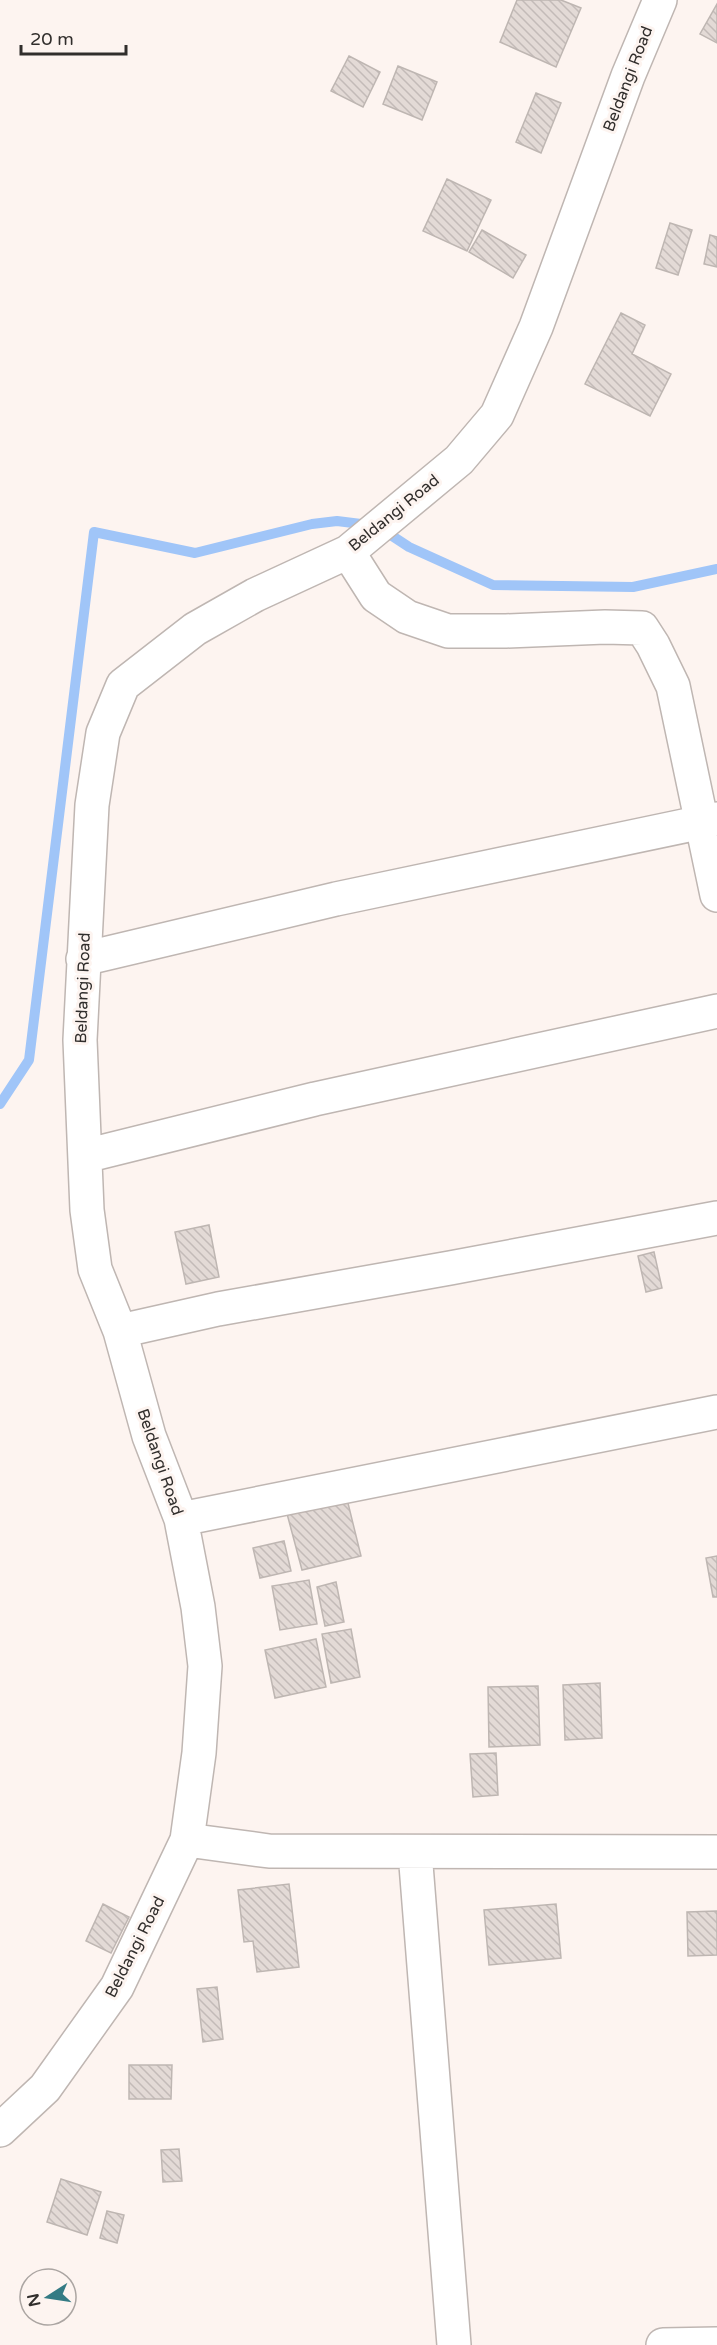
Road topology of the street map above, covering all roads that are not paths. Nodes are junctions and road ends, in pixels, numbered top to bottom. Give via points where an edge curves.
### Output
1 (660, 0) edge
2 (348, 552) junction
3 (709, 821) edge
4 (717, 895) edge
5 (83, 959) junction
6 (717, 1011) edge
7 (85, 1156) junction
8 (717, 1218) edge
9 (120, 1331) junction
10 (717, 1412) edge
11 (181, 1519) junction
12 (187, 1839) junction
13 (415, 1852) junction
14 (717, 1852) edge
15 (0, 2130) edge
16 (717, 2343) edge
17 (454, 2345) edge
18 (663, 2345) edge

1 - 2 street, Beldangi Road via 536,327 497,415 459,460
2 - 3 street via 376,596 407,617 448,631 642,628 673,686
2 - 5 street, Beldangi Road via 255,595 195,629 123,685 103,733 92,806
3 - 4 street
3 - 5 street via 336,899
5 - 7 street, Beldangi Road via 80,1040
6 - 7 street via 315,1099
7 - 9 street, Beldangi Road via 95,1269
8 - 9 street via 218,1309
9 - 11 street, Beldangi Road via 148,1436
10 - 11 street
11 - 12 street, Beldangi Road via 205,1666 199,1753
12 - 13 street via 269,1851
12 - 15 street, Beldangi Road via 117,1987 45,2088
13 - 14 street
13 - 17 street
16 - 18 street

